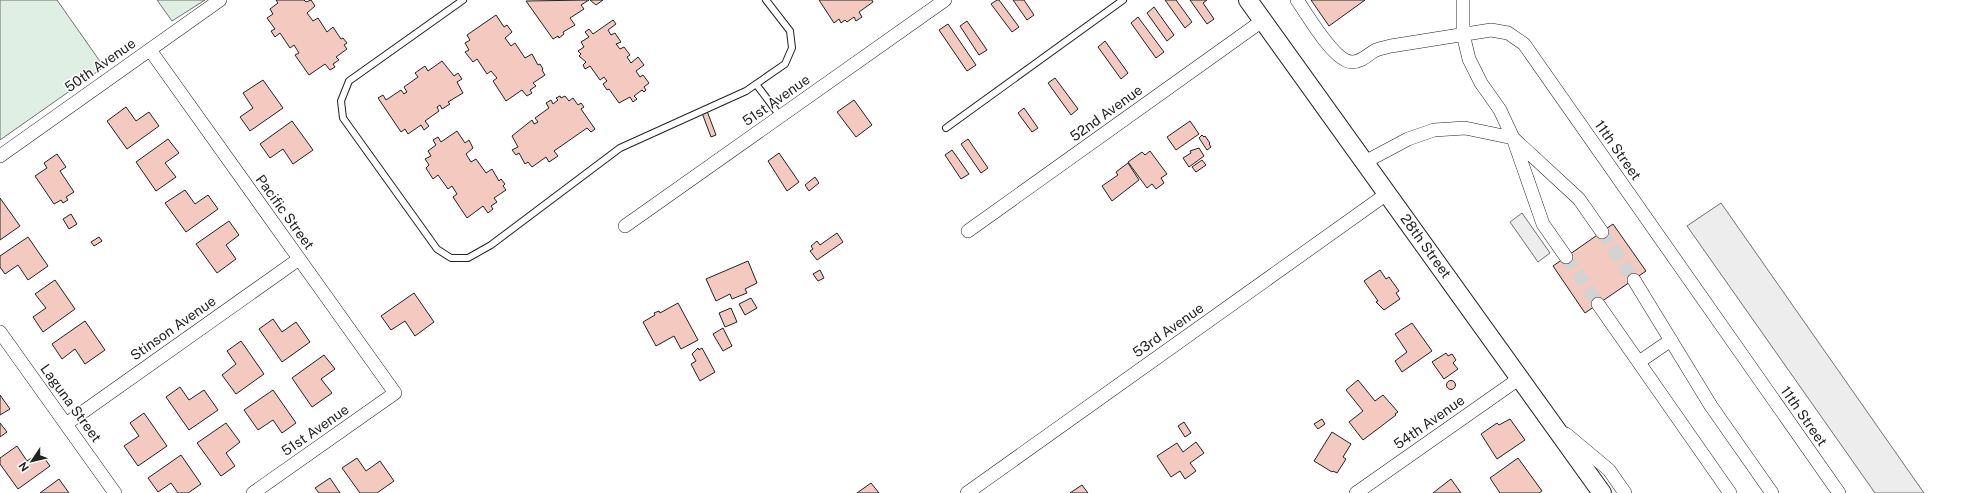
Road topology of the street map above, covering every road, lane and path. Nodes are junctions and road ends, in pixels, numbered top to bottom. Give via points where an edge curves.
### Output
1 (220, 0) edge
2 (463, 0) edge
3 (766, 0) edge
4 (944, 0) edge
5 (1122, 0) edge
6 (1248, 0) edge
7 (1297, 0) edge
8 (1463, 0) edge
9 (1262, 21) junction
10 (1463, 34) junction
11 (150, 50) junction
12 (756, 84) junction
13 (780, 116) junction
14 (946, 128) dead end
15 (1513, 138) junction
16 (0, 156) edge
17 (1365, 162) junction
18 (1388, 193) junction
19 (625, 226) dead end
20 (968, 231) dead end
21 (1602, 232) tunnel mouth
22 (1566, 257) tunnel mouth
23 (300, 259) junction
24 (1634, 280) tunnel mouth
25 (1598, 304) tunnel mouth
26 (0, 332) edge
27 (1671, 340) junction
28 (1639, 362) junction
29 (1520, 378) junction
30 (395, 393) joint
31 (1552, 423) junction
32 (66, 424) junction
33 (115, 493) edge
34 (252, 493) edge
35 (967, 493) edge
36 (1356, 493) edge
37 (1602, 493) edge
38 (1625, 493) edge
39 (1730, 493) edge
40 (1772, 493) edge
41 (1839, 493) edge

1 - 11 street, 50th Avenue
2 - 12 lane via 349,81 341,100 343,118 437,249 451,258 468,258 491,245 620,148
3 - 12 lane via 790,31 792,48 785,64
4 - 13 street, 51st Avenue
5 - 14 lane
6 - 9 main road, 28th Street
7 - 10 street, 11th Street via 1334,52 1343,60 1352,62 1362,60 1377,49
8 - 10 street
9 - 17 main road, 28th Street
9 - 20 street, 52nd Avenue
10 - 15 street via 1469,59 1481,83 1500,110
10 - 41 street, 11th Street via 1491,30 1508,33 1524,44
11 - 16 street, 50th Avenue
11 - 23 street, Pacific Street
12 - 13 lane
13 - 19 street, 51st Avenue
15 - 17 street via 1465,128 1434,130 1408,139
15 - 21 street via 1579,199
15 - 22 street via 1543,224
17 - 18 main road, 28th Street
18 - 29 main road, 28th Street
18 - 35 street, 53rd Avenue
23 - 30 street, Pacific Street
23 - 32 street, Stinson Avenue
24 - 27 street
25 - 28 street
26 - 32 street, Laguna Street
27 - 28 street
27 - 40 street via 1711,406
28 - 39 street
29 - 31 main road, 28th Street
29 - 36 street, 54th Avenue
30 - 34 street, 51st Avenue
31 - 37 main road, 28th Street
31 - 38 street via 1609,470
32 - 33 street, Laguna Street

